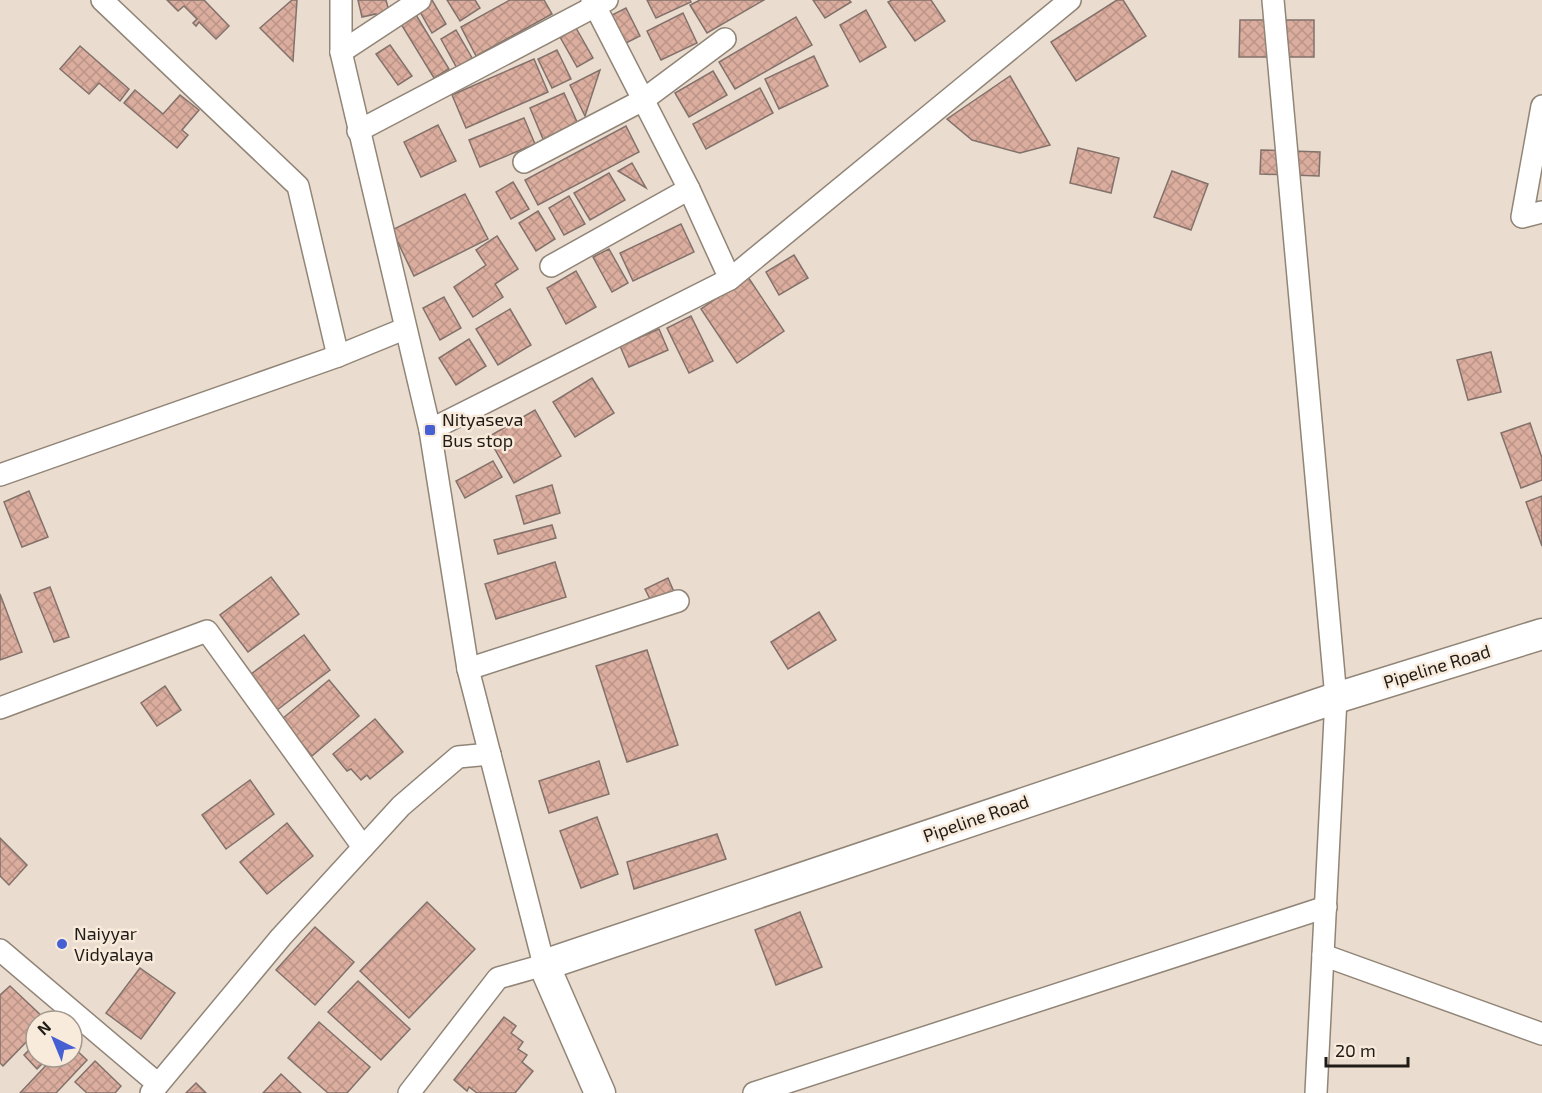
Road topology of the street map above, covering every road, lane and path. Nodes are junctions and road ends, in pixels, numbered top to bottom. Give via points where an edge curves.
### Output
1 (102, 0) edge
2 (341, 0) edge
3 (420, 0) edge
4 (1070, 0) edge
5 (1273, 0) edge
6 (598, 2) edge
7 (725, 39) dead end
8 (340, 52) junction
9 (643, 100) junction
10 (1542, 106) edge
11 (358, 131) junction
12 (524, 162) dead end
13 (688, 189) junction
14 (1542, 212) edge
15 (551, 266) dead end
16 (730, 279) junction
17 (404, 329) junction
18 (338, 356) junction
19 (430, 430) junction
20 (0, 475) edge
21 (678, 601) dead end
22 (1542, 634) edge
23 (468, 669) junction
24 (1336, 698) junction
25 (0, 708) edge
26 (490, 754) junction
27 (363, 847) junction
28 (1326, 907) junction
29 (0, 950) edge
30 (1323, 955) junction
31 (544, 965) junction
32 (1542, 1034) edge
33 (154, 1089) edge
34 (760, 1092) edge
35 (409, 1093) edge
36 (600, 1093) edge
37 (1316, 1093) edge

1 - 18 street via 298,186
2 - 8 street
3 - 8 street
4 - 16 street
5 - 24 street
6 - 9 street
6 - 11 street
7 - 9 street
8 - 11 street
9 - 12 street
9 - 13 street
10 - 14 street via 1522,217
11 - 17 street
13 - 15 street
13 - 16 street
16 - 19 street
17 - 18 street
17 - 19 street
18 - 20 street
19 - 23 street
21 - 23 street
22 - 24 main road, Pipeline Road
23 - 26 street
24 - 28 street
24 - 31 main road, Pipeline Road
25 - 27 street via 207,631
26 - 27 street via 458,757 400,806
26 - 31 street
27 - 33 street via 281,937
28 - 30 street
28 - 34 street
29 - 33 street
30 - 32 street
30 - 37 street
31 - 35 street via 498,978
31 - 36 main road

